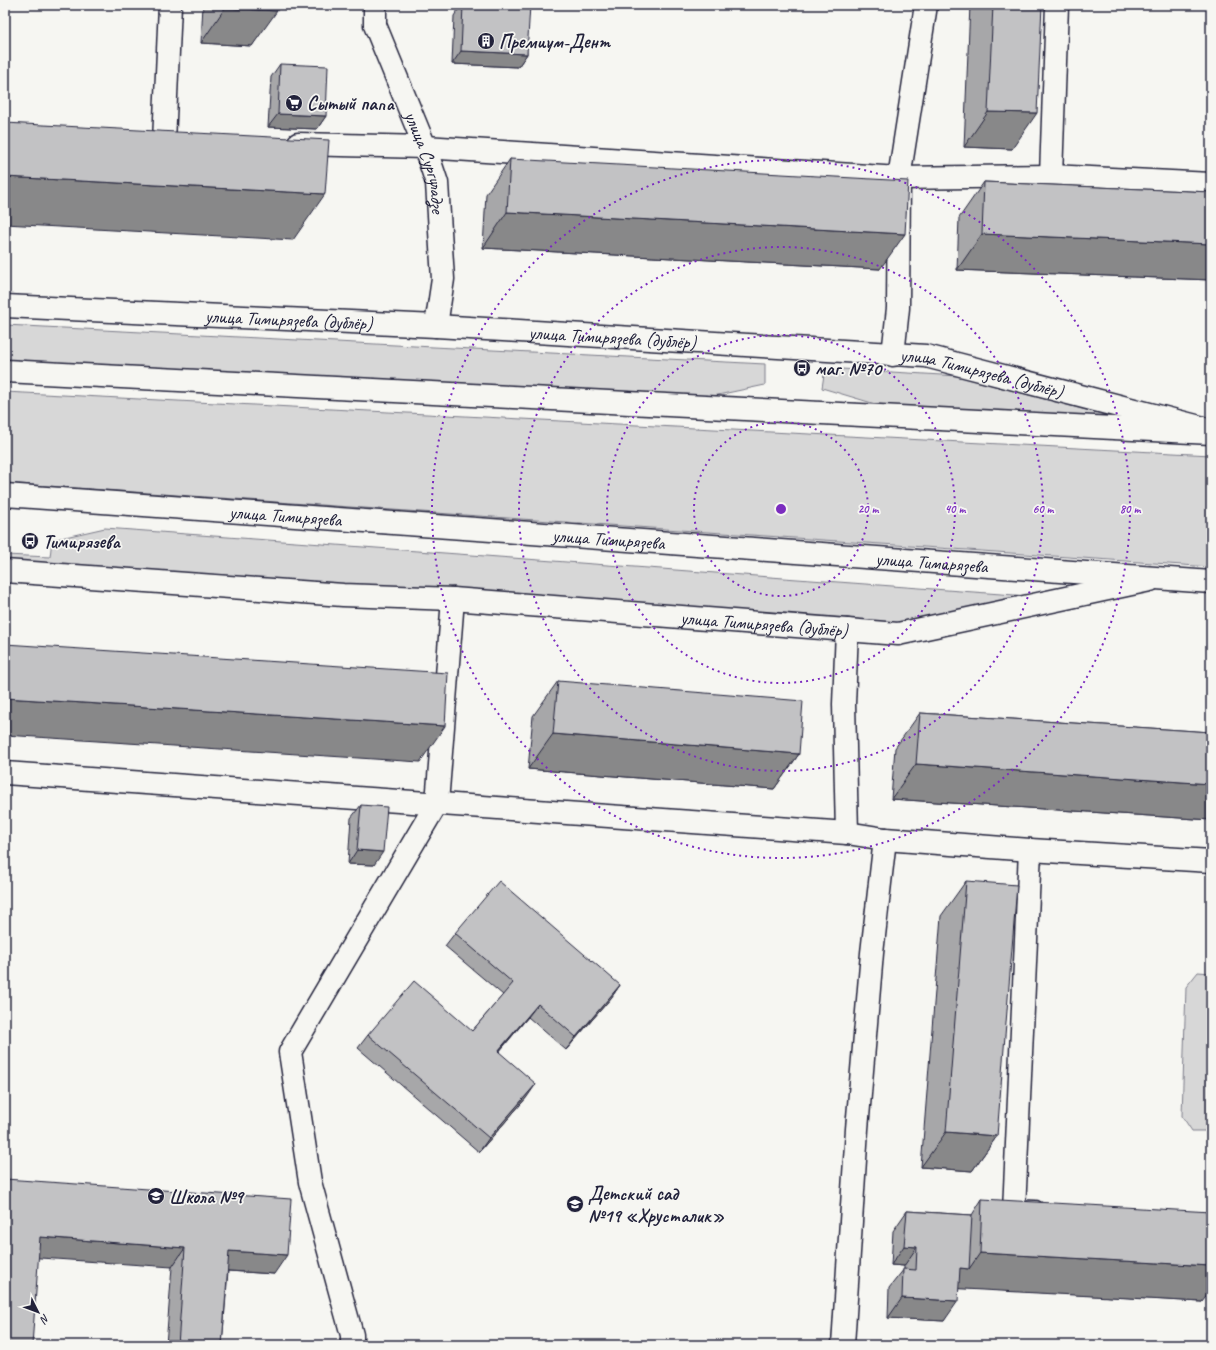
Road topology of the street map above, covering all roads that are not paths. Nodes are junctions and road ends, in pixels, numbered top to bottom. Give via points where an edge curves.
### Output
1 (170, 5) edge
2 (375, 5) edge
3 (926, 5) edge
4 (1057, 5) edge
5 (187, 143) edge
6 (275, 144) edge
7 (425, 146) junction
8 (1051, 176) junction
9 (899, 178) junction
10 (1211, 184) edge
11 (5, 306) edge
12 (436, 326) junction
13 (893, 355) junction
14 (5, 371) edge
15 (1211, 430) edge
16 (1211, 433) edge
17 (5, 495) edge
18 (5, 571) edge
19 (1159, 578) junction
20 (1211, 582) edge
21 (453, 599) junction
22 (847, 630) junction
23 (5, 773) edge
24 (437, 803) junction
25 (847, 833) junction
26 (885, 839) junction
27 (1030, 850) junction
28 (1211, 861) edge
29 (1054, 1213) edge
30 (352, 1345) edge
31 (843, 1345) edge

1 - 5 street via 156,142
2 - 7 street, улица Сургуладзе via 375,25
3 - 9 street
4 - 8 street
6 - 7 street
7 - 9 street
7 - 12 street, улица Сургуладзе via 437,184 443,279
8 - 9 street
8 - 10 street
9 - 13 street via 898,308
11 - 12 street, улица Тимирязева (дублёр)
12 - 13 street, улица Тимирязева (дублёр)
13 - 15 street, улица Тимирязева (дублёр) via 926,356
14 - 16 street
17 - 19 street, улица Тимирязева
18 - 21 street, улица Тимирязева (дублёр) via 343,595
19 - 20 street, улица Тимирязева
19 - 22 street, улица Тимирязева (дублёр) via 898,634
21 - 22 street, улица Тимирязева (дублёр)
21 - 24 street
22 - 25 street via 844,704
23 - 24 street
24 - 25 street
24 - 30 street via 290,1052 310,1182 352,1335
25 - 26 street
26 - 27 street
26 - 31 street via 857,1128
27 - 28 street
27 - 29 street via 1014,1211

